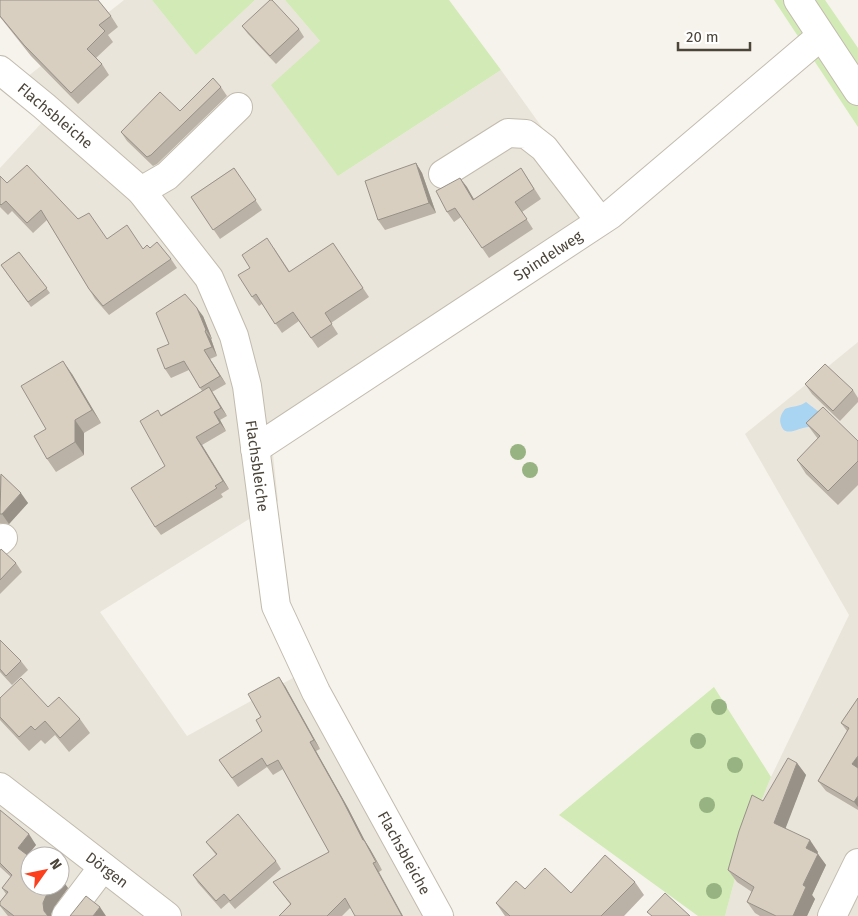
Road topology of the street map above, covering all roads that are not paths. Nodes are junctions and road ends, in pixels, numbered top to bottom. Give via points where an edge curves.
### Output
1 (798, 0) edge
2 (821, 36) junction
3 (0, 70) edge
4 (858, 91) edge
5 (238, 107) dead end
6 (442, 174) dead end
7 (141, 191) junction
8 (600, 221) junction
9 (255, 450) junction
10 (0, 787) edge
11 (858, 863) edge
12 (103, 867) junction
13 (66, 916) edge
14 (167, 916) edge
15 (439, 916) edge
16 (832, 916) edge

1 - 2 street
2 - 4 street
2 - 8 street, Spindelweg
3 - 7 street, Flachsbleiche
5 - 7 street via 167,176
6 - 8 street via 508,133 526,134 544,148
7 - 9 street, Flachsbleiche via 209,278 239,353 247,386
8 - 9 street, Spindelweg
9 - 15 street, Flachsbleiche via 276,606 316,692
10 - 12 street, Dörgen
11 - 16 street
12 - 13 street
12 - 14 street, Dörgen

